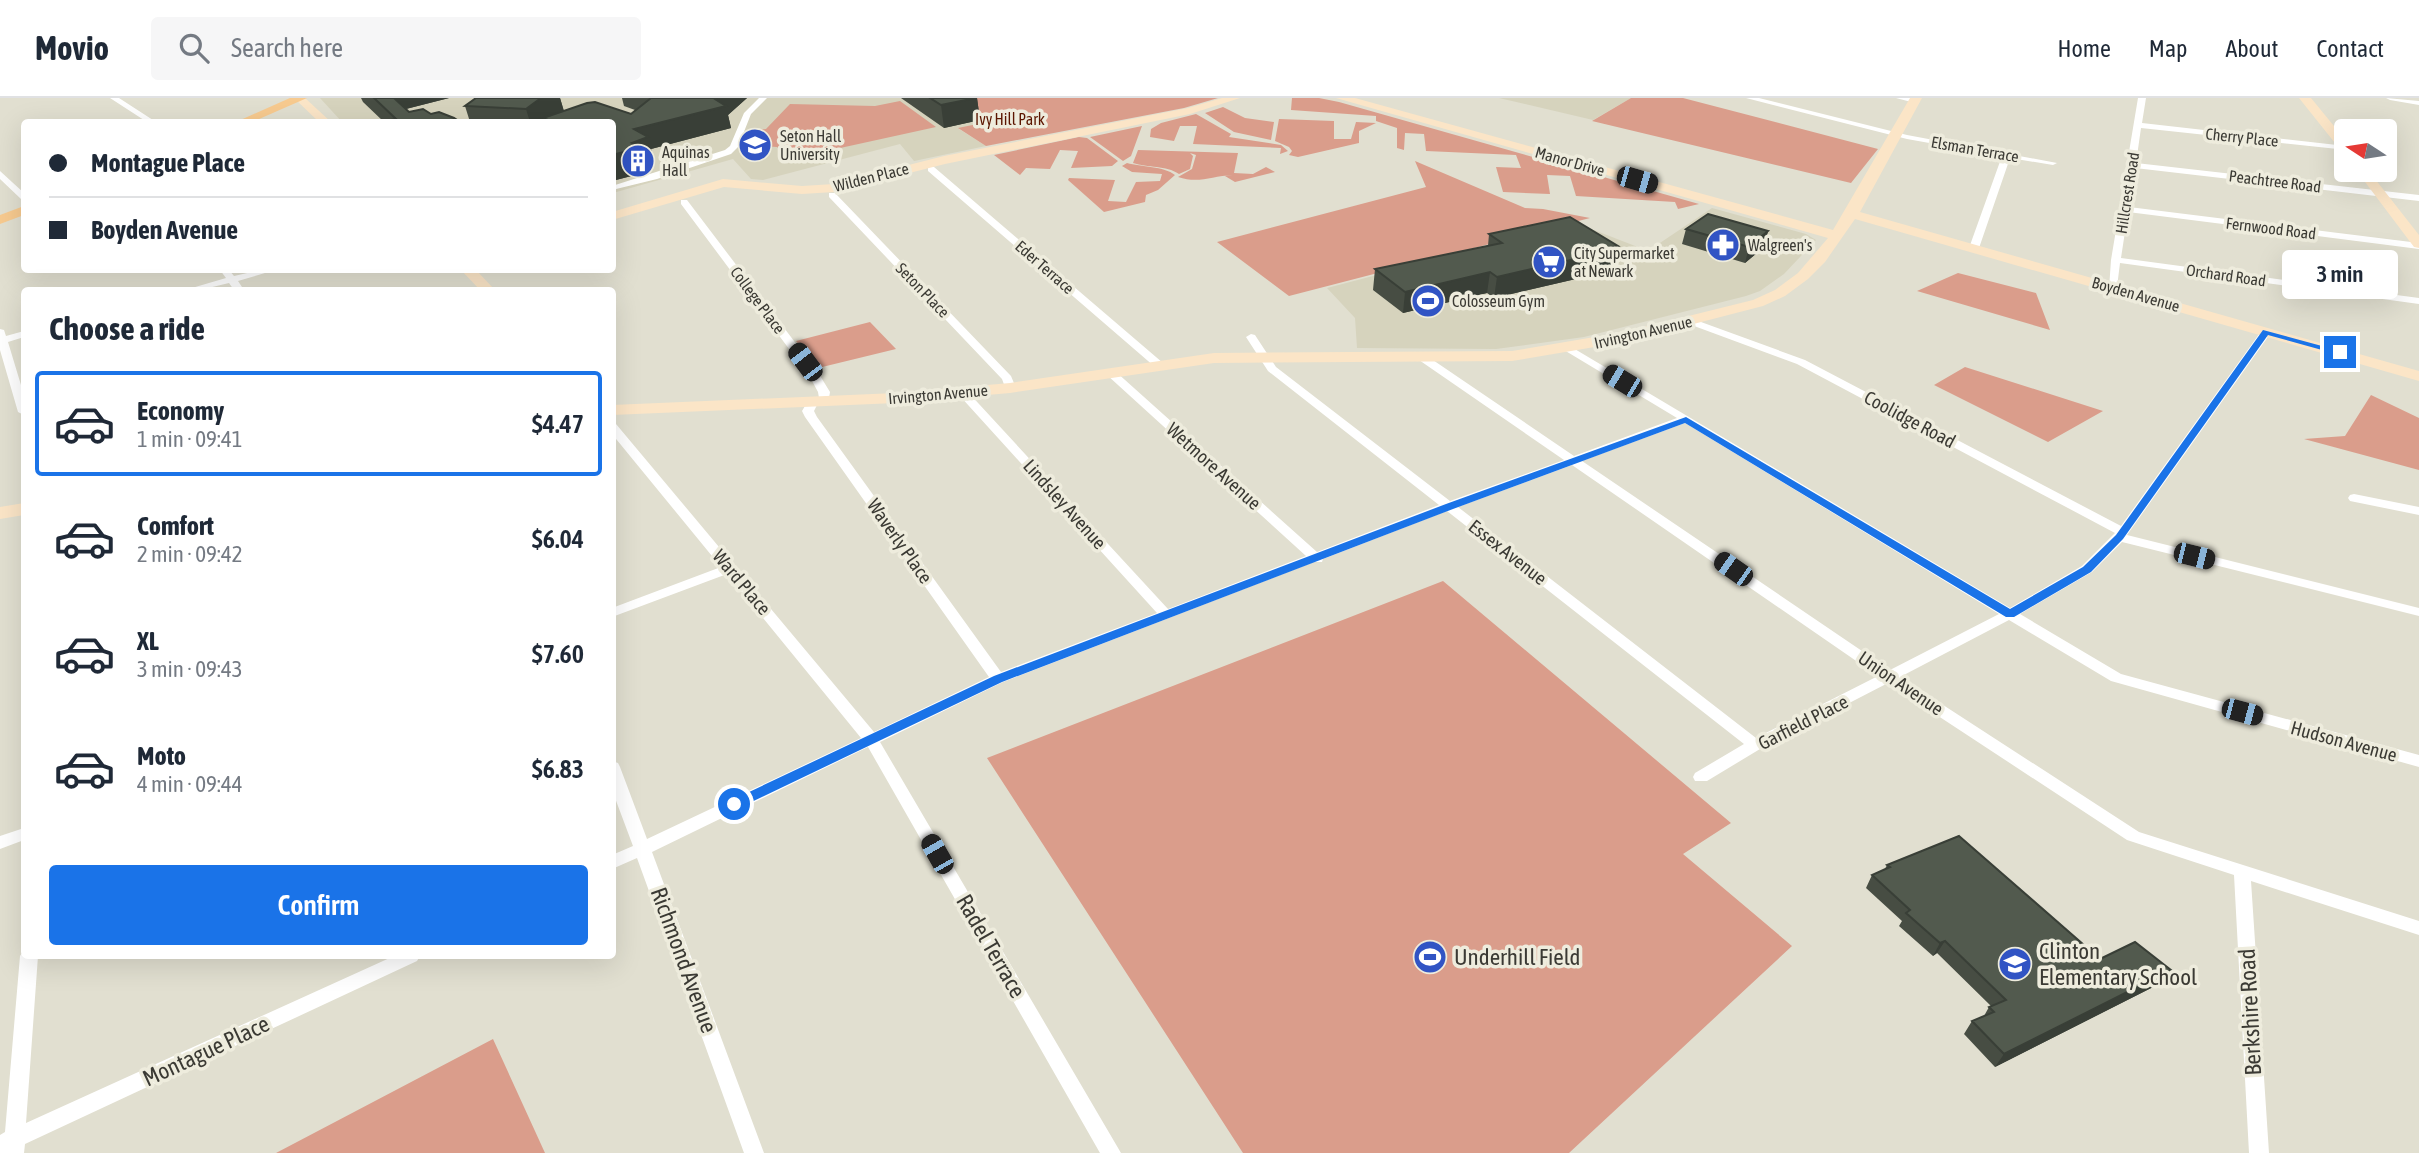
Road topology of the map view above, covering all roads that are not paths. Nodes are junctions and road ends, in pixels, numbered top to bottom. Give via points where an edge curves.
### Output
1 (114, 98) edge
2 (299, 98) edge
3 (762, 98) edge
4 (1234, 98) edge
5 (1342, 98) edge
6 (1750, 98) edge
7 (1899, 98) edge
8 (2142, 98) edge
9 (2305, 98) edge
10 (2390, 98) edge
11 (1916, 100) edge
12 (2419, 103) edge
13 (147, 119) edge
14 (249, 119) edge
15 (322, 119) edge
16 (2138, 125) junction
17 (2334, 134) edge
18 (1897, 135) junction
19 (2334, 148) edge
20 (2007, 155) junction
21 (2053, 163) dead end
22 (2131, 164) junction
23 (931, 169) dead end
24 (0, 174) edge
25 (2371, 182) edge
26 (616, 187) edge
27 (2380, 193) junction
28 (21, 194) edge
29 (832, 195) dead end
30 (2419, 198) edge
31 (684, 202) dead end
32 (2124, 209) junction
33 (21, 211) edge
34 (1852, 214) junction
35 (616, 215) edge
36 (0, 220) edge
37 (1838, 236) junction
38 (2419, 245) edge
39 (1974, 248) junction
40 (2116, 260) junction
41 (227, 273) edge
42 (257, 273) edge
43 (471, 273) edge
44 (232, 279) junction
45 (201, 287) edge
46 (237, 287) edge
47 (485, 287) edge
48 (2112, 287) junction
49 (2419, 301) edge
50 (1690, 321) junction
51 (2266, 332) junction
52 (21, 334) edge
53 (1, 336) edge
54 (1251, 337) dead end
55 (1568, 348) junction
56 (1262, 358) junction
57 (1423, 358) junction
58 (1158, 365) junction
59 (1111, 373) junction
60 (2419, 376) edge
61 (1010, 388) junction
62 (963, 393) junction
63 (21, 402) edge
64 (818, 402) junction
65 (616, 410) edge
66 (1686, 419) junction
67 (616, 431) edge
68 (1576, 461) junction
69 (2354, 498) dead end
70 (1449, 506) junction
71 (21, 510) edge
72 (2419, 510) edge
73 (0, 513) edge
74 (2121, 534) junction
75 (1317, 559) junction
76 (730, 568) junction
77 (616, 612) edge
78 (2419, 612) edge
79 (2010, 614) junction
80 (1167, 616) junction
81 (1890, 677) junction
82 (998, 679) junction
83 (871, 739) junction
84 (1755, 745) junction
85 (2419, 761) edge
86 (616, 777) edge
87 (1701, 777) dead end
88 (21, 835) edge
89 (0, 843) edge
90 (643, 848) junction
91 (616, 861) edge
92 (2242, 871) junction
93 (2419, 928) edge
94 (29, 959) edge
95 (405, 959) edge
96 (10, 1146) edge
97 (754, 1153) edge
98 (1111, 1153) edge
99 (2259, 1153) edge

1 - 13 street
2 - 14 main road
2 - 15 street
3 - 26 street via 748,113 728,152
4 - 35 street, Wilden Place via 819,190 723,183
5 - 37 street, Manor Drive
6 - 18 street, Elsman Terrace
7 - 11 street
8 - 16 street, Hillcrest Road
9 - 17 street
10 - 12 street
11 - 18 street, Irvington Avenue
16 - 19 street, Cherry Place
16 - 22 street, Hillcrest Road
18 - 20 street, Elsman Terrace
18 - 34 street, Irvington Avenue
20 - 21 street, Elsman Terrace
20 - 39 street
22 - 27 street, Peachtree Road
22 - 32 street, Hillcrest Road
23 - 58 street, Eder Terrace
24 - 28 street
25 - 27 street
27 - 30 street, Peachtree Road
27 - 38 street
29 - 61 street, Seton Place via 1007,379
31 - 64 street, College Place via 815,376 824,392
32 - 38 street, Fernwood Road
32 - 40 street, Hillcrest Road
33 - 36 main road
34 - 37 street, Irvington Avenue
34 - 39 street, Boyden Avenue
37 - 50 street, Irvington Avenue via 1812,267 1780,293
39 - 48 street, Boyden Avenue
40 - 48 street, Hillcrest Road
40 - 49 street, Orchard Road
41 - 44 street
42 - 44 street
43 - 47 street
44 - 45 street
44 - 46 street
48 - 51 street, Boyden Avenue
50 - 55 street, Irvington Avenue
50 - 74 street, Coolidge Road via 1801,362
51 - 60 street, Boyden Avenue
51 - 74 street, Garfield Place
52 - 53 street
53 - 63 street
54 - 56 street
55 - 57 street, Irvington Avenue via 1491,357
55 - 66 street, Hudson Avenue
56 - 57 street, Irvington Avenue
56 - 58 street, Irvington Avenue
56 - 70 street, Essex Avenue
57 - 68 street, Union Avenue
58 - 59 street, Irvington Avenue
59 - 61 street, Irvington Avenue
59 - 75 street, Wetmore Avenue
61 - 62 street, Irvington Avenue
62 - 64 street, Irvington Avenue
62 - 80 street, Lindsley Avenue
64 - 65 street, Irvington Avenue
64 - 82 street, Waverly Place via 808,411 811,417
66 - 68 street
66 - 79 street, Hudson Avenue
67 - 76 street, Ward Place
68 - 70 street
68 - 81 street, Union Avenue
69 - 72 street
70 - 75 street
70 - 84 street, Essex Avenue
71 - 73 street
74 - 78 street, Coolidge Road
74 - 79 street, Garfield Place via 2087,569
75 - 80 street
76 - 77 street
76 - 83 street, Ward Place
79 - 81 street, Garfield Place
79 - 85 street, Hudson Avenue via 2116,677
80 - 82 street
81 - 84 street, Garfield Place
81 - 92 street, Union Avenue via 2133,836
82 - 83 street
83 - 90 street
83 - 98 street, Radel Terrace
84 - 87 street, Garfield Place
86 - 90 street, Richmond Avenue
88 - 89 street
90 - 91 street
90 - 97 street, Richmond Avenue
92 - 93 street, Union Avenue
92 - 99 street, Berkshire Road
94 - 96 street
95 - 96 street, Montague Place

